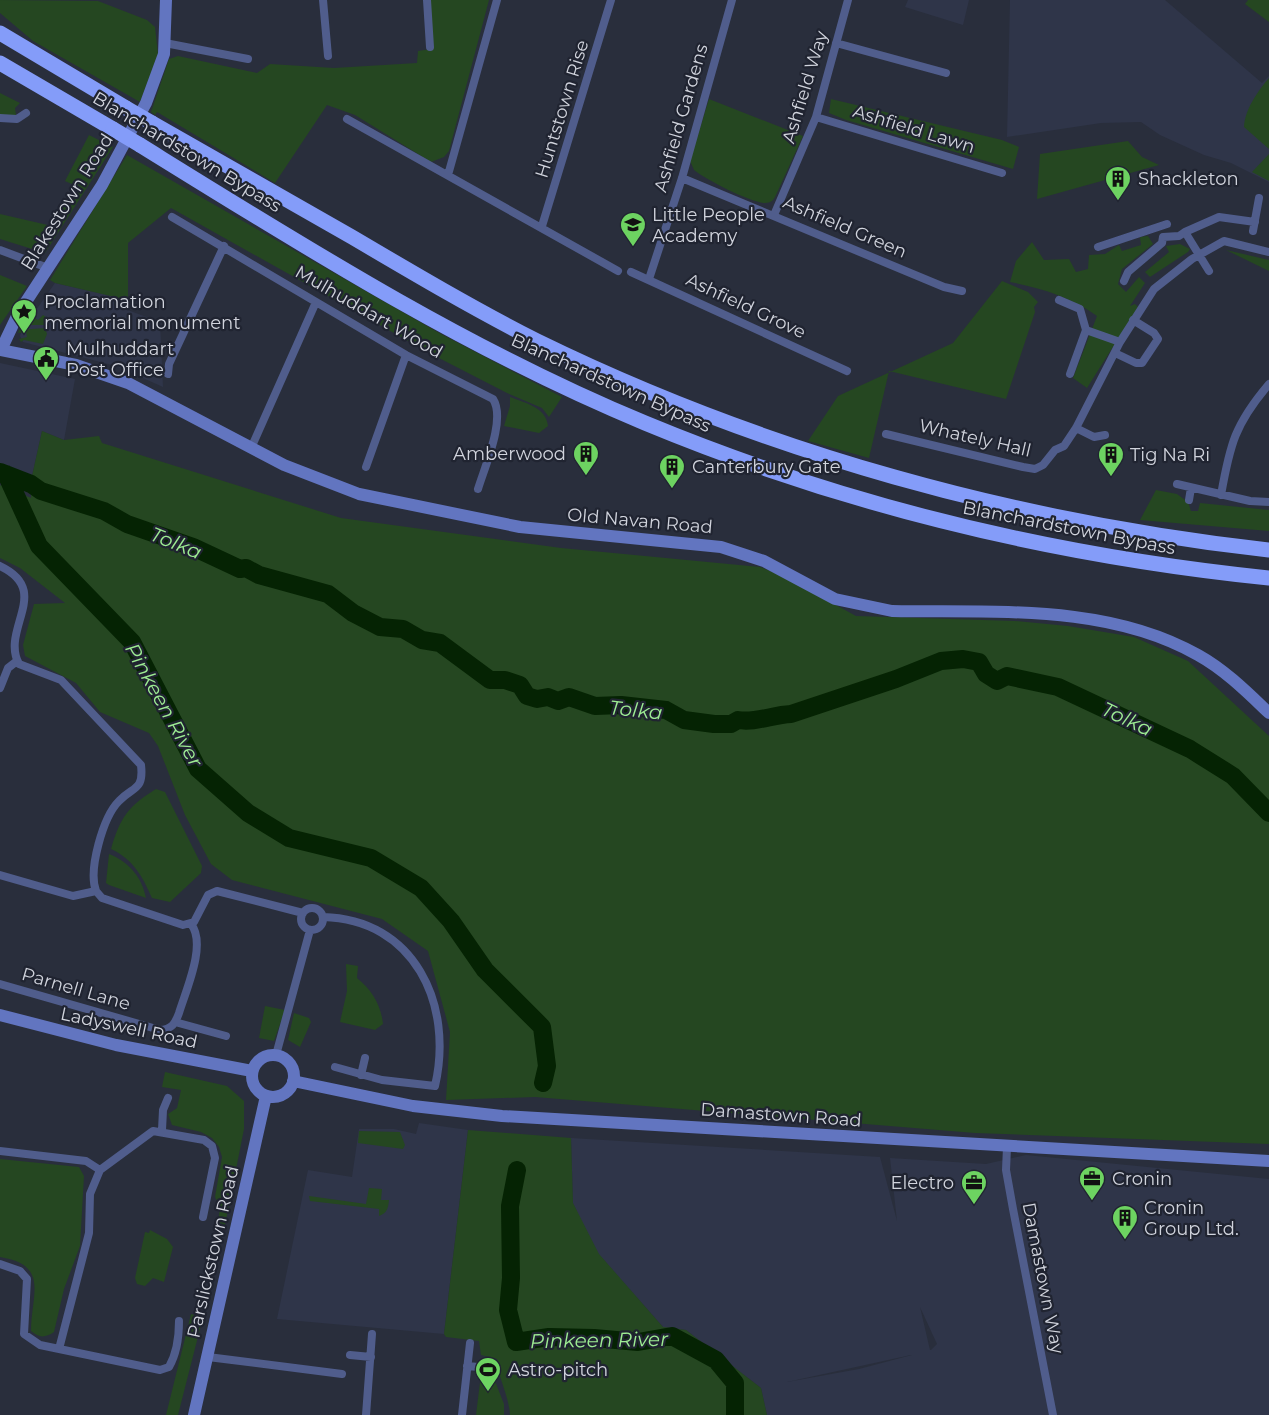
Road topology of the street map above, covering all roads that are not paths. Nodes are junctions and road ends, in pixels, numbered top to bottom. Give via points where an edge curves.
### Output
1 (166, 0) edge
2 (323, 0) edge
3 (427, 0) edge
4 (611, 0) edge
5 (732, 0) edge
6 (848, 0) edge
7 (493, 3) edge
8 (0, 33) edge
9 (165, 43) junction
10 (836, 44) junction
11 (430, 47) dead end
12 (328, 56) dead end
13 (248, 59) dead end
14 (0, 63) edge
15 (0, 69) edge
16 (946, 73) dead end
17 (40, 86) junction
18 (26, 113) dead end
19 (816, 117) junction
20 (0, 118) edge
21 (347, 119) dead end
22 (1002, 173) dead end
23 (448, 175) junction
24 (682, 178) junction
25 (1259, 198) dead end
26 (774, 215) junction
27 (172, 217) dead end
28 (1167, 224) dead end
29 (542, 226) junction
30 (1152, 228) junction
31 (1185, 232) junction
32 (1163, 237) junction
33 (224, 246) junction
34 (1098, 247) dead end
35 (0, 250) edge
36 (1269, 252) edge
37 (1199, 255) junction
38 (48, 268) junction
39 (1209, 271) dead end
40 (618, 272) dead end
41 (631, 272) dead end
42 (649, 279) junction
43 (1124, 281) dead end
44 (962, 291) dead end
45 (1059, 300) dead end
46 (316, 302) junction
47 (1133, 320) junction
48 (1086, 330) junction
49 (1120, 342) junction
50 (1, 350) edge
51 (1115, 353) junction
52 (406, 355) junction
53 (847, 371) dead end
54 (168, 374) dead end
55 (1070, 374) dead end
56 (1269, 384) edge
57 (1076, 428) junction
58 (886, 434) dead end
59 (1105, 435) dead end
60 (252, 446) junction
61 (366, 466) dead end
62 (1177, 484) dead end
63 (1191, 488) junction
64 (478, 489) dead end
65 (1221, 495) junction
66 (1189, 500) dead end
67 (1269, 502) edge
68 (987, 533) junction
69 (1269, 550) edge
70 (0, 566) edge
71 (1269, 578) edge
72 (1269, 586) edge
73 (17, 661) junction
74 (0, 688) edge
75 (1269, 713) edge
76 (0, 875) edge
77 (96, 891) junction
78 (303, 913) junction
79 (323, 917) junction
80 (191, 924) junction
81 (310, 930) junction
82 (0, 984) edge
83 (0, 1015) edge
84 (176, 1022) junction
85 (226, 1036) dead end
86 (276, 1055) junction
87 (364, 1059) dead end
88 (335, 1067) dead end
89 (252, 1071) junction
90 (361, 1075) junction
91 (293, 1081) junction
92 (266, 1096) junction
93 (168, 1098) dead end
94 (162, 1130) junction
95 (1006, 1147) junction
96 (0, 1151) edge
97 (1269, 1161) edge
98 (100, 1170) junction
99 (203, 1217) dead end
100 (0, 1264) edge
101 (178, 1321) dead end
102 (372, 1334) dead end
103 (470, 1343) dead end
104 (58, 1349) junction
105 (350, 1355) dead end
106 (208, 1357) junction
107 (370, 1357) junction
108 (468, 1365) junction
109 (490, 1368) dead end
110 (342, 1374) dead end
111 (194, 1415) edge
112 (366, 1415) edge
113 (462, 1415) edge
114 (1053, 1415) edge

1 - 9 street, Blakestown Road
2 - 12 street
3 - 11 street
4 - 29 street, Huntstown Rise
5 - 24 street, Ashfield Gardens
6 - 10 street, Ashfield Way
7 - 23 street
8 - 69 highway, Blanchardstown Bypass, bridge via 472,307 622,379 724,420 870,470 988,502 1145,534
9 - 13 street
9 - 38 street, Blakestown Road via 161,65 141,112 81,221
10 - 16 street
10 - 19 street, Ashfield Way
14 - 17 highway, Blanchardstown Bypass
15 - 17 highway
17 - 68 highway, Blanchardstown Bypass, bridge via 448,328 643,423 882,506
18 - 20 street via 17,119
19 - 22 street, Ashfield Lawn
19 - 26 street, Ashfield Way
21 - 23 street
23 - 29 street
24 - 26 street, Ashfield Green
24 - 42 street, Ashfield Gardens
25 - 31 street via 1254,226 1219,217
26 - 44 street, Ashfield Green via 944,287
27 - 33 street, Mulhuddart Wood
28 - 30 street
29 - 40 street
30 - 32 street
30 - 34 street
31 - 32 street
31 - 37 street
32 - 43 street via 1162,243 1128,272
33 - 46 street, Mulhuddart Wood
33 - 54 street via 169,364
35 - 38 street
36 - 37 street via 1228,240
37 - 39 street
37 - 47 street via 1154,289
38 - 50 street, Blakestown Road via 18,314
41 - 42 street, Ashfield Grove
42 - 53 street, Ashfield Grove
45 - 48 street via 1080,309
46 - 52 street, Mulhuddart Wood
46 - 60 street
47 - 49 street
47 - 51 street via 1158,339 1142,363
48 - 49 street
48 - 55 street
49 - 51 street
50 - 60 street, Old Navan Road via 76,365 119,379
51 - 57 street
52 - 61 street
52 - 64 street, Mulhuddart Wood via 493,399 498,406 498,420
56 - 65 street via 1242,418 1227,458
57 - 58 street, Whately Hall via 1064,446 1035,469
57 - 59 street via 1094,436
60 - 75 street, Old Navan Road via 284,465 387,501 532,528 721,547 764,561 835,599 870,608 1036,614 1125,626 1200,656
62 - 63 street
63 - 65 street
63 - 66 street
65 - 67 street
68 - 71 highway, Blanchardstown Bypass via 1169,568
68 - 72 highway via 1062,555
70 - 73 street via 18,577 25,598 12,646
73 - 74 street via 8,668
73 - 77 street via 61,680 141,765 142,781 119,801 106,822 93,870
76 - 77 street via 73,896
77 - 80 street via 102,898 183,925
78 - 79 street via 313,908
78 - 80 street via 216,891 208,894
78 - 81 street via 302,923
79 - 81 street via 320,927
79 - 90 street via 340,917 375,927 420,971 435,1002 441,1047 435,1086
80 - 84 street via 199,940
81 - 86 street
82 - 84 street, Parnell Lane via 160,1030
83 - 89 street, Ladyswell Road via 116,1045
84 - 85 street
86 - 89 street via 261,1059
86 - 91 street via 290,1065
87 - 90 street
88 - 90 street
89 - 92 street via 254,1086
91 - 92 street via 283,1094
91 - 95 street, Damastown Road via 413,1106 502,1116
92 - 106 street, Parslickstown Road
93 - 94 street
94 - 98 street via 140,1139
94 - 99 street via 204,1140 212,1146 214,1158
95 - 97 street, Damastown Road
95 - 114 street, Damastown Way via 1008,1180
96 - 98 street via 86,1161
98 - 104 street via 90,1194 89,1233
100 - 104 street via 20,1271 27,1279 24,1335 40,1345
101 - 104 street via 174,1359 169,1367 160,1370
102 - 107 street
103 - 108 street
105 - 107 street
106 - 110 street
106 - 111 street, Parslickstown Road
107 - 112 street
108 - 109 street
108 - 113 street

